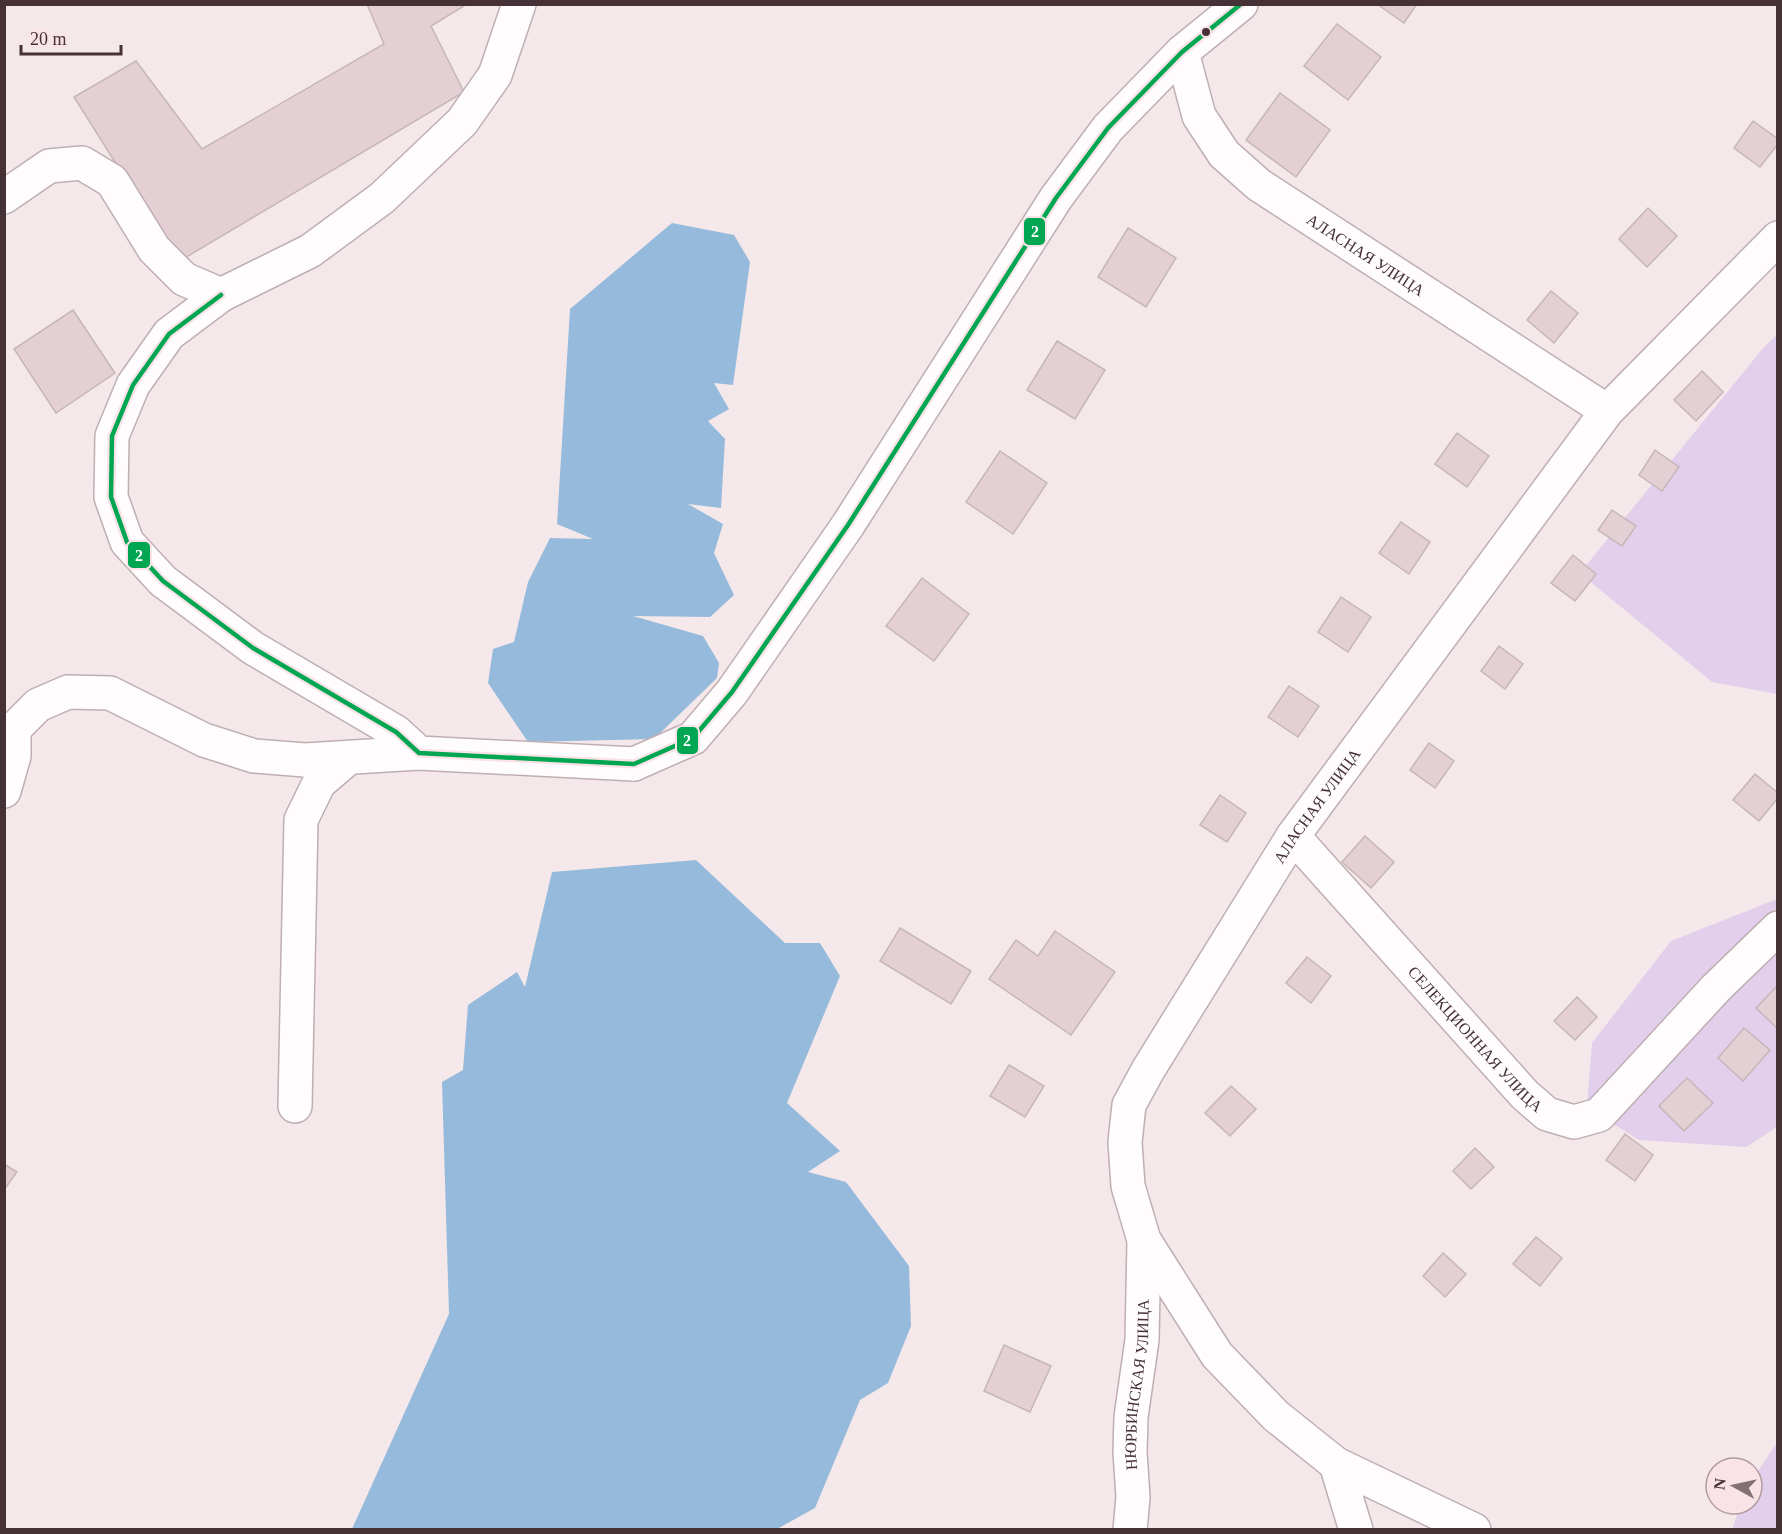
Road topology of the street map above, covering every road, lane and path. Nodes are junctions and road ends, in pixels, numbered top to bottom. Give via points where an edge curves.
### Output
1 (519, 4) edge
2 (1241, 4) edge
3 (1182, 52) junction
4 (4, 197) edge
5 (1778, 238) edge
6 (220, 295) junction
7 (1607, 411) junction
8 (9, 731) edge
9 (419, 753) junction
10 (346, 759) junction
11 (4, 791) edge
12 (1293, 836) junction
13 (1778, 928) edge
14 (296, 1106) dead end
15 (1144, 1240) junction
16 (1336, 1464) junction
17 (1130, 1530) edge
18 (1356, 1530) edge
19 (1474, 1530) edge

1 - 6 street via 495,75 462,122 382,198 310,251
2 - 3 street
3 - 7 street, АЛАСНАЯ УЛИЦА via 1199,116 1224,154 1259,185
3 - 9 street via 1108,128 1056,198 848,525 732,692 693,738 634,764
4 - 6 street via 49,166 82,163 112,182 154,249 184,279
5 - 7 street, АЛАСНАЯ УЛИЦА
6 - 9 street via 169,334 133,385 112,436 111,497 127,542 164,581 253,648 396,732
7 - 12 street, АЛАСНАЯ УЛИЦА
8 - 10 street via 38,705 68,692 111,693 204,740 254,756
8 - 11 street via 14,756
9 - 10 street
10 - 14 street via 319,783 301,820
12 - 13 street, СЕЛЕКЦИОННАЯ УЛИЦА via 1525,1095 1547,1114 1574,1122 1599,1115 1716,988
12 - 15 street, АЛАСНАЯ УЛИЦА via 1129,1105 1125,1142 1128,1186
15 - 16 street via 1217,1354 1276,1416
15 - 17 street, НЮРБИНСКАЯ УЛИЦА via 1142,1340 1131,1417 1134,1497
16 - 18 street
16 - 19 street

